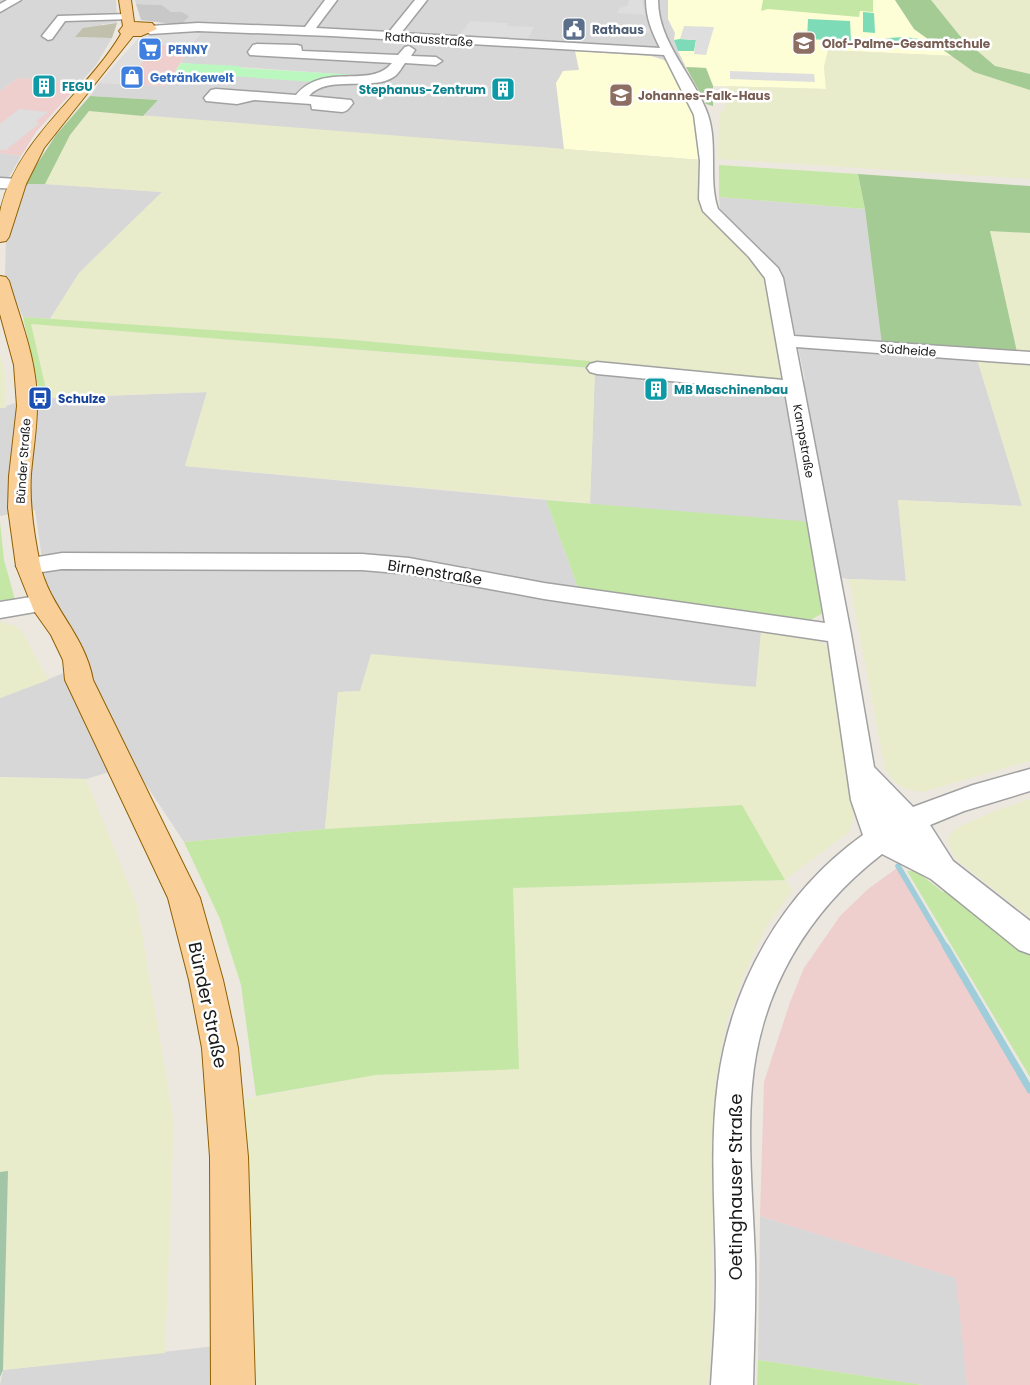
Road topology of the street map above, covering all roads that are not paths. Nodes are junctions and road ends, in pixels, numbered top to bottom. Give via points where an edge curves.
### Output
1 (125, 0) edge
2 (331, 0) edge
3 (421, 0) edge
4 (432, 0) edge
5 (652, 0) edge
6 (9, 2) edge
7 (0, 9) edge
8 (137, 27) junction
9 (308, 31) junction
10 (48, 36) dead end
11 (392, 36) junction
12 (418, 38) junction
13 (668, 52) junction
14 (294, 54) dead end
15 (402, 58) junction
16 (436, 61) dead end
17 (253, 96) dead end
18 (298, 100) junction
19 (318, 101) dead end
20 (0, 183) edge
21 (18, 184) junction
22 (0, 236) edge
23 (0, 281) edge
24 (787, 341) junction
25 (1030, 358) edge
26 (597, 368) dead end
27 (794, 387) junction
28 (28, 566) junction
29 (45, 607) junction
30 (0, 610) edge
31 (839, 634) junction
32 (1030, 780) edge
33 (896, 830) junction
34 (1030, 940) edge
35 (233, 1385) edge
36 (732, 1385) edge

1 - 8 main road
2 - 9 street
3 - 4 street
3 - 11 street
5 - 13 street, Kampstraße via 656,28
6 - 7 street
8 - 9 street, Rathausstraße
8 - 10 street, Rathausstraße via 62,18
8 - 21 main road via 50,128
9 - 11 street, Rathausstraße
11 - 12 street, Rathausstraße
12 - 13 street, Rathausstraße
12 - 15 street
13 - 24 street, Kampstraße via 700,115 707,161 706,199 711,211 769,268
14 - 15 street
15 - 16 street
15 - 18 street via 390,74 318,83
17 - 18 street
18 - 19 street
20 - 21 street
21 - 22 main road
23 - 28 main road, Bünder Straße via 24,364 27,406 20,508
24 - 25 street, Südheide
24 - 27 street, Kampstraße
26 - 27 street
27 - 31 street, Kampstraße
28 - 29 main road, Bünder Straße
28 - 31 street, Birnenstraße via 62,561 362,562 410,566 544,591
29 - 30 street
29 - 35 main road, Bünder Straße via 50,637 62,664 79,680 184,898 206,980 220,1048 229,1157
31 - 33 street, Kampstraße via 865,800 875,830
32 - 33 street, Oetinghauser Straße via 956,802
33 - 34 street, Kampstraße via 892,845 942,870
33 - 36 street, Oetinghauser Straße via 838,874 805,907 779,948 740,1048 733,1106 736,1309

